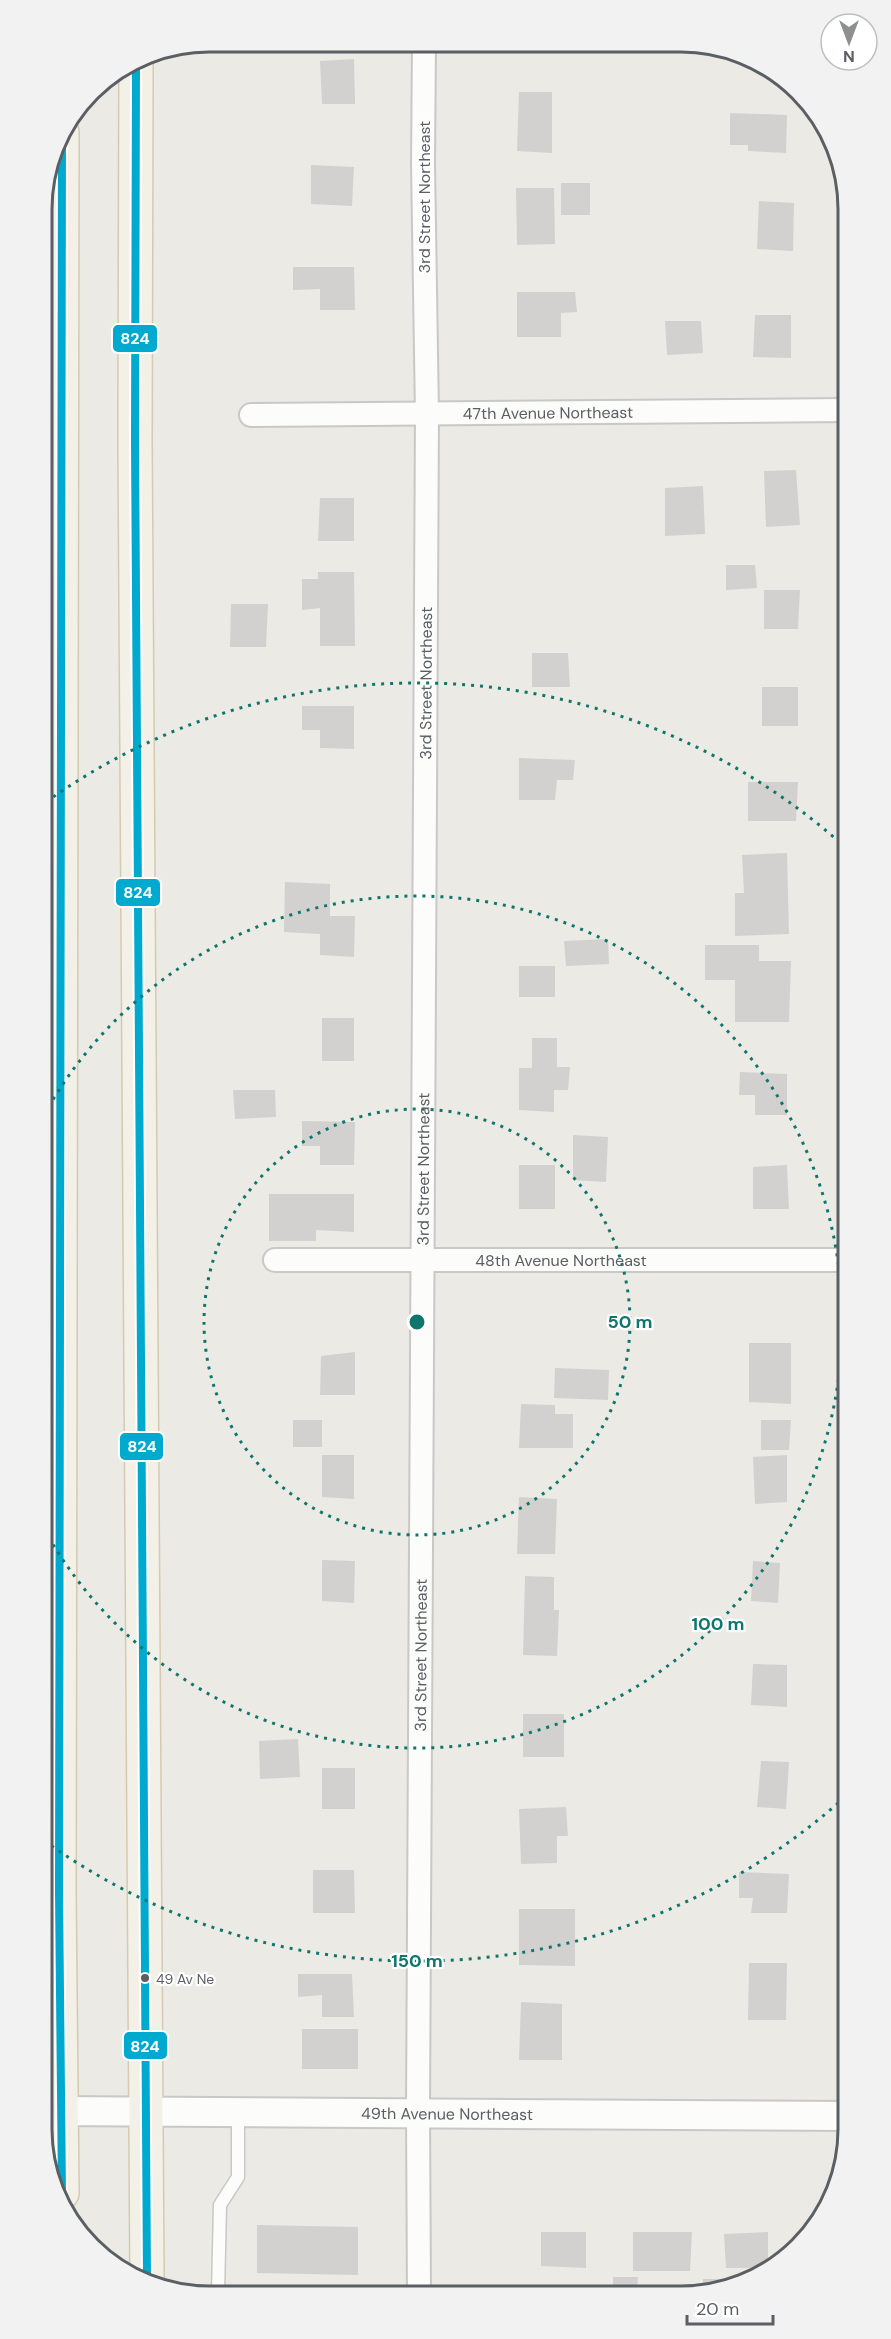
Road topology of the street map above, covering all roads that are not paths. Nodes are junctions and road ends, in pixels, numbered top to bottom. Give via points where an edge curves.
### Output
1 (424, 53) edge
2 (136, 71) edge
3 (62, 157) edge
4 (838, 410) edge
5 (250, 415) dead end
6 (427, 415) junction
7 (275, 1260) dead end
8 (422, 1260) junction
9 (838, 1260) edge
10 (52, 2109) edge
11 (52, 2111) edge
12 (147, 2111) junction
13 (238, 2112) junction
14 (418, 2112) junction
15 (838, 2116) edge
16 (60, 2175) edge
17 (147, 2273) edge
18 (218, 2286) edge
19 (419, 2286) edge

1 - 6 street, 3rd Street Northeast
2 - 12 main road
3 - 10 main road
4 - 6 street, 47th Avenue Northeast
5 - 6 street, 47th Avenue Northeast
6 - 8 street, 3rd Street Northeast
7 - 8 street, 48th Avenue Northeast
8 - 9 street, 48th Avenue Northeast
8 - 14 street, 3rd Street Northeast
11 - 12 street, 49th Avenue Northeast
11 - 16 main road
12 - 13 street, 49th Avenue Northeast
12 - 17 main road
13 - 14 street, 49th Avenue Northeast
13 - 18 lane via 238,2177 220,2205
14 - 15 street, 49th Avenue Northeast
14 - 19 street, 3rd Street Northeast

